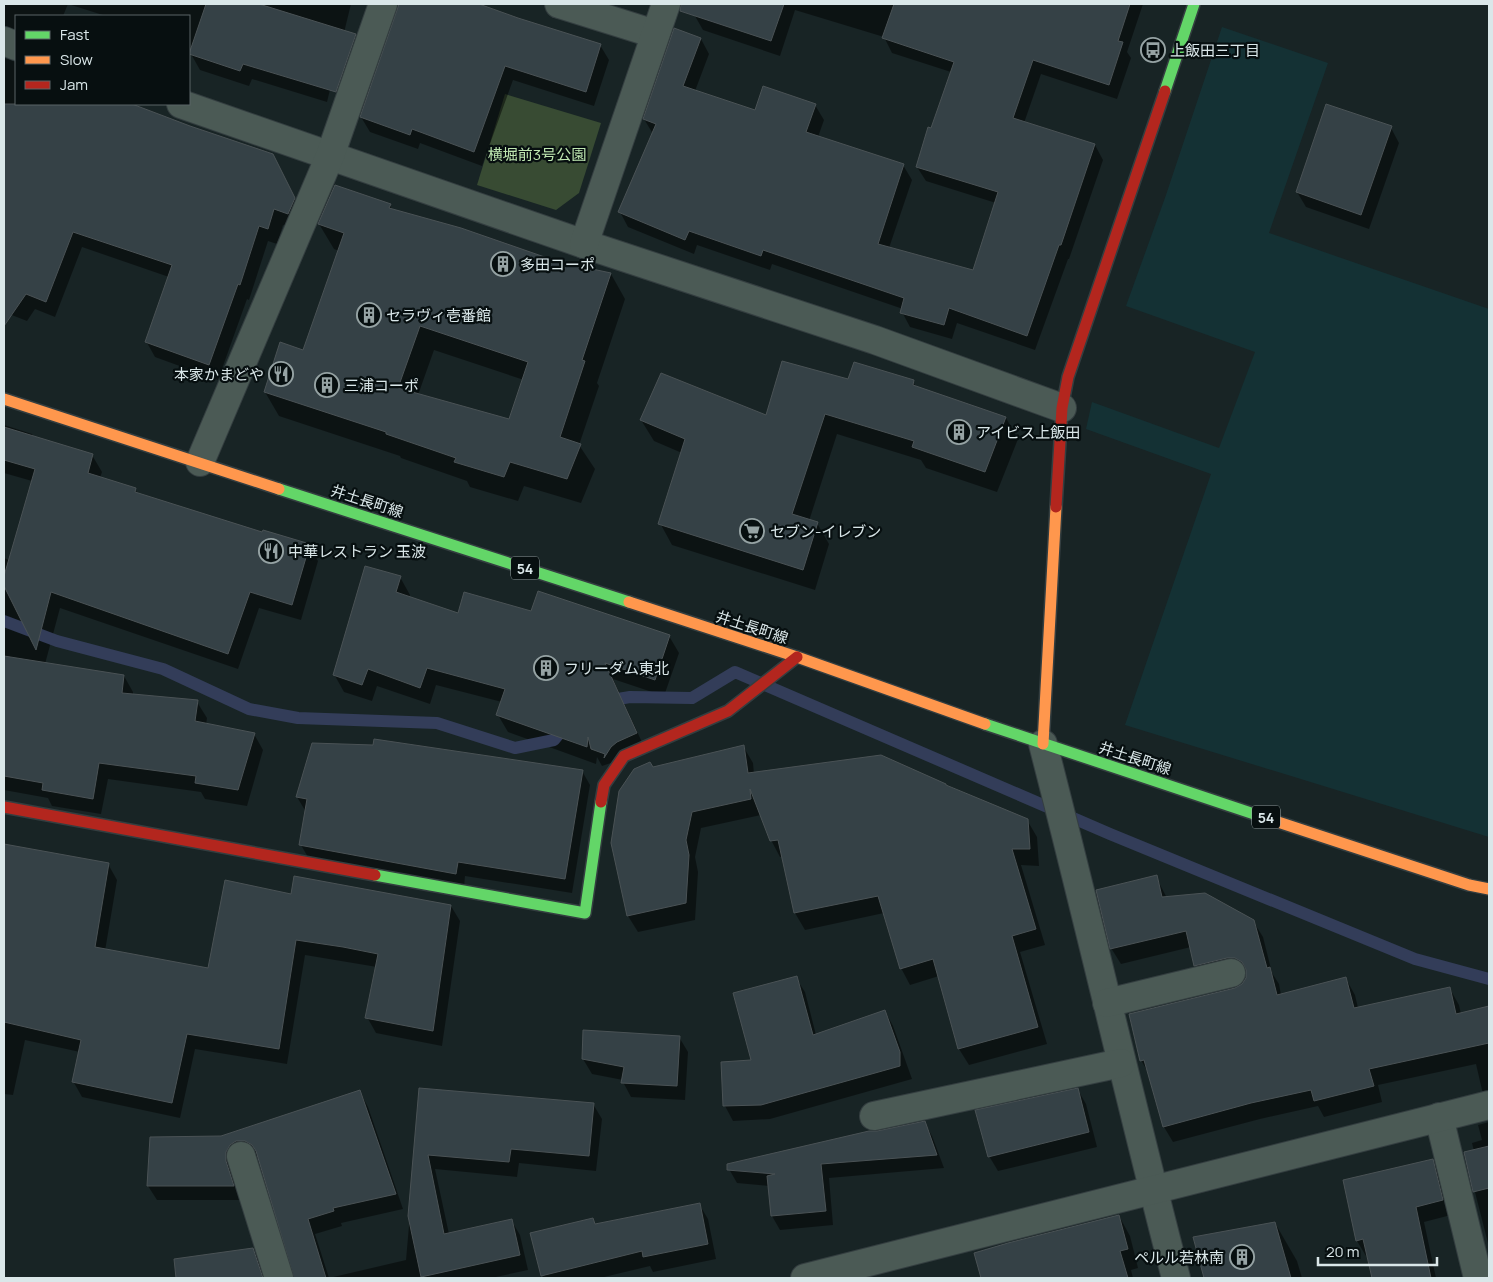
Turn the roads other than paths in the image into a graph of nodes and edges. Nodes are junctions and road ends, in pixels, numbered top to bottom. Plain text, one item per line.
1 (383, 4) edge
2 (560, 4) edge
3 (666, 4) edge
4 (1194, 4) edge
5 (655, 34) junction
6 (184, 105) edge
7 (330, 156) junction
8 (584, 244) junction
9 (4, 400) edge
10 (1062, 408) junction
11 (200, 462) junction
12 (797, 657) junction
13 (1043, 744) junction
14 (4, 807) edge
15 (1489, 890) edge
16 (1231, 974) dead end
17 (1107, 1002) junction
18 (1121, 1062) junction
19 (1489, 1105) edge
20 (874, 1116) dead end
21 (1439, 1117) junction
22 (241, 1156) dead end
23 (1153, 1190) junction
24 (279, 1278) edge
25 (804, 1278) edge
26 (1176, 1278) edge
27 (1478, 1278) edge

1 - 7 street
2 - 5 street
3 - 5 street
4 - 10 street
5 - 8 street
6 - 7 street
7 - 8 street
7 - 11 street
8 - 10 street
9 - 11 street, 井土長町線 / 54
10 - 13 street
11 - 12 street, 井土長町線 / 54
12 - 13 street, 井土長町線 / 54
12 - 14 street
13 - 15 street, 井土長町線 / 54
13 - 17 street
16 - 17 street
17 - 18 street
18 - 20 street
18 - 23 street
19 - 21 street
21 - 23 street
21 - 27 street
22 - 24 street
23 - 25 street
23 - 26 street

